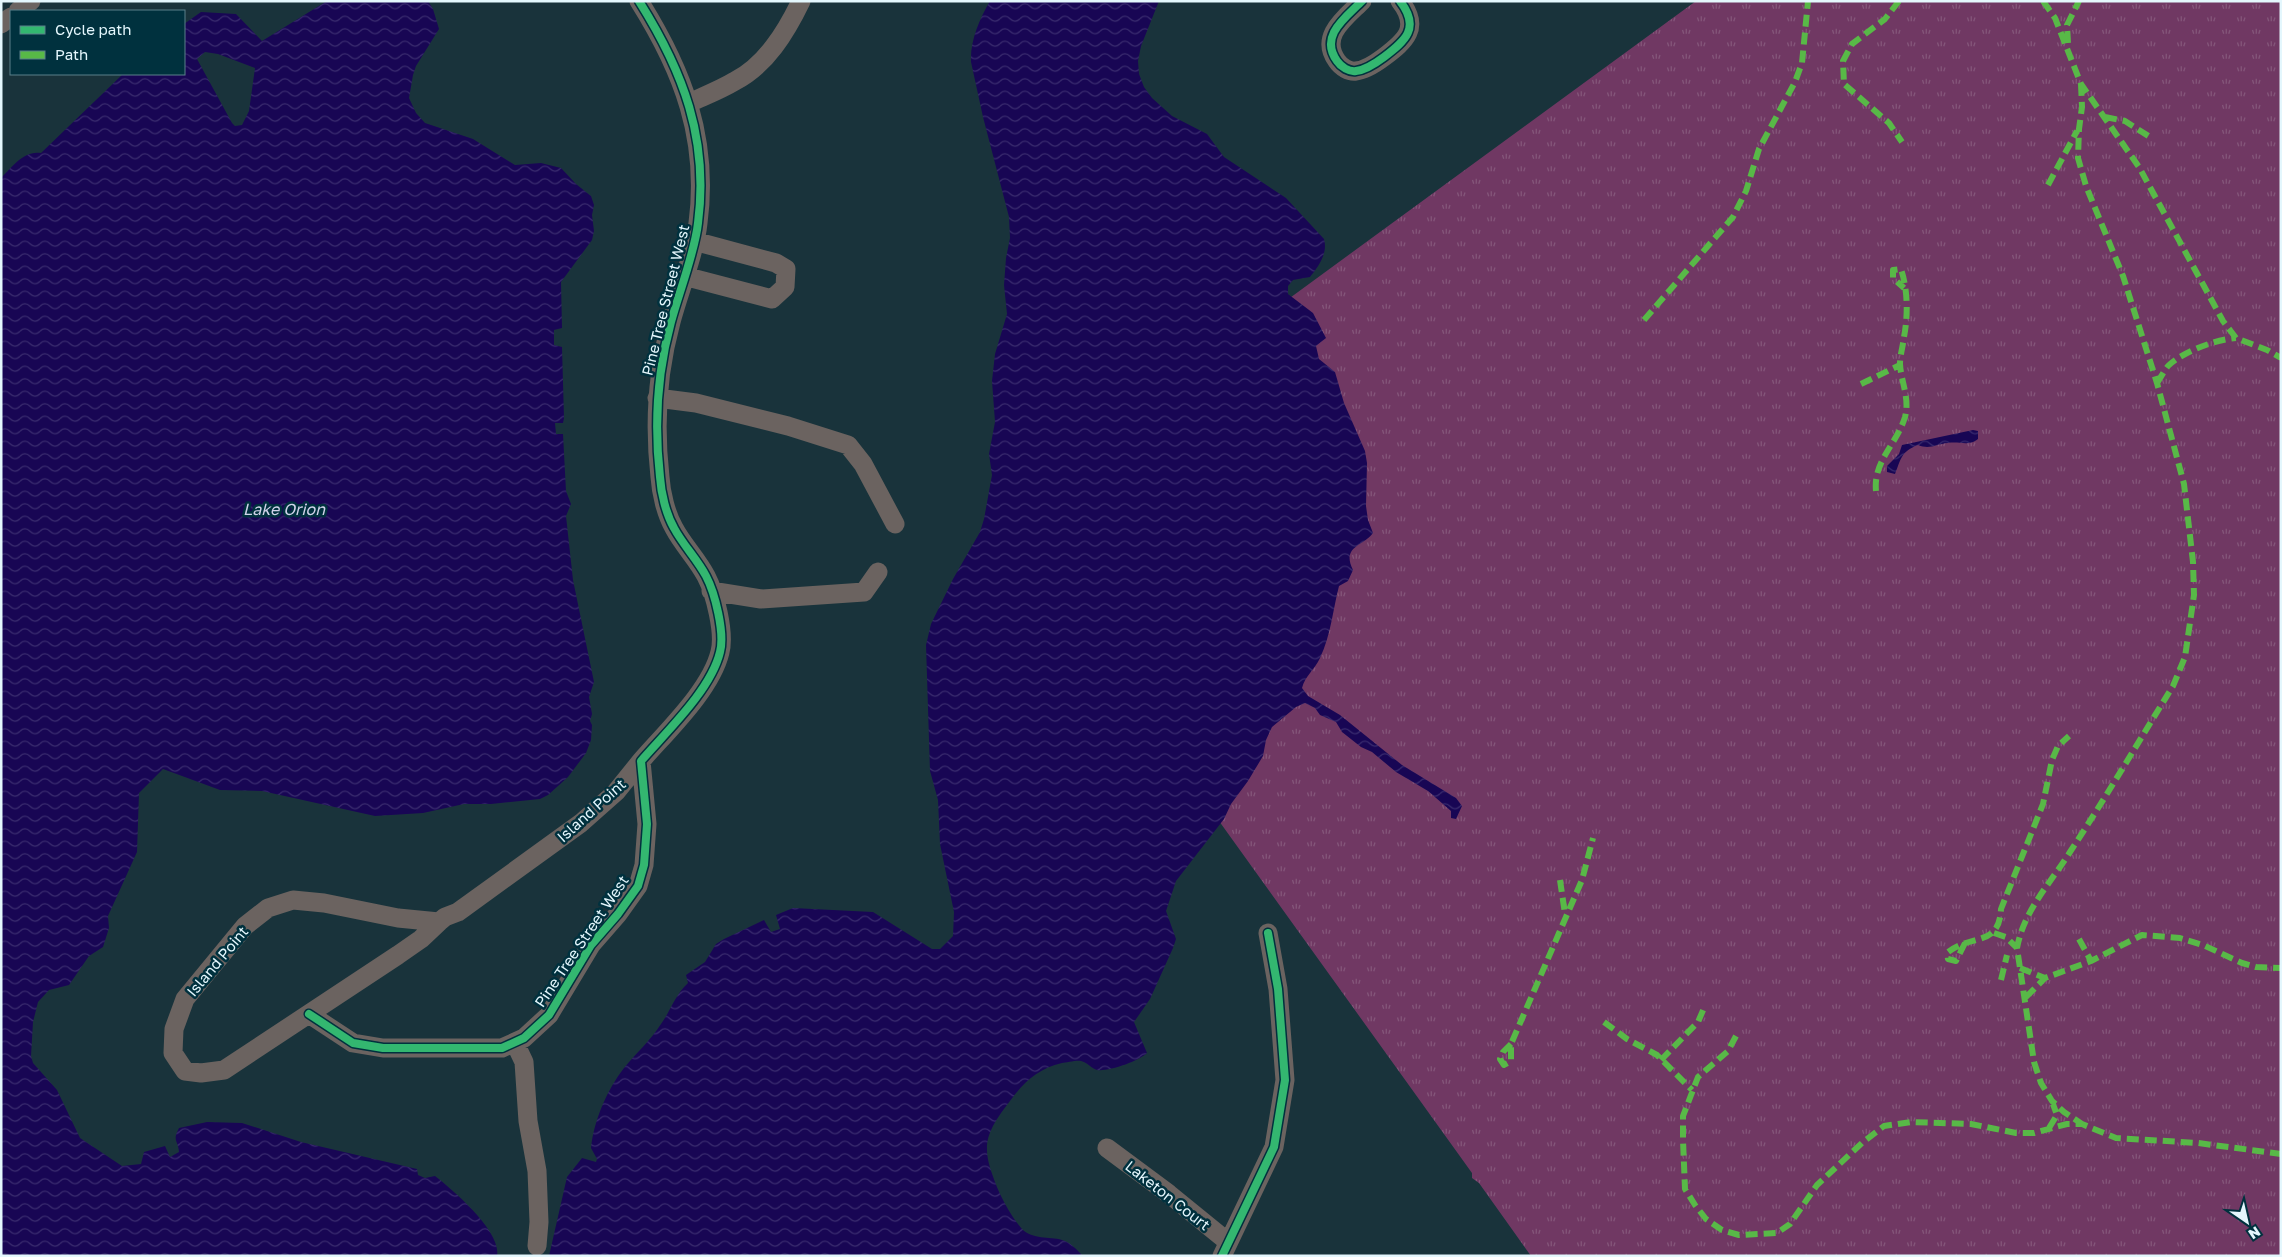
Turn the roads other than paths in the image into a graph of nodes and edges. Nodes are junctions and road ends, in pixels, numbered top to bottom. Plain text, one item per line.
1 (31, 1) edge
2 (639, 1) edge
3 (801, 1) edge
4 (1362, 1) edge
5 (1400, 1) edge
6 (19, 10) edge
7 (689, 103) junction
8 (694, 241) junction
9 (684, 276) junction
10 (658, 398) junction
11 (895, 524) dead end
12 (878, 572) dead end
13 (711, 591) junction
14 (641, 761) junction
15 (439, 922) junction
16 (1268, 933) dead end
17 (309, 1014) junction
18 (515, 1043) junction
19 (1107, 1148) dead end
20 (537, 1246) dead end
21 (1224, 1249) edge

1 - 6 street
2 - 7 street, Pine Tree Street West
3 - 7 street
4 - 5 street
7 - 8 street, Pine Tree Street West
8 - 9 street, Pine Tree Street West
8 - 9 street
9 - 10 street, Pine Tree Street West
10 - 11 street
10 - 13 street, Pine Tree Street West
12 - 13 street
13 - 14 street, Pine Tree Street West
14 - 15 street, Island Point
14 - 18 street, Pine Tree Street West
15 - 17 street, Island Point
15 - 17 street, Island Point
16 - 21 street
17 - 18 street, Pine Tree Street West
18 - 20 street
19 - 21 street, Laketon Court

